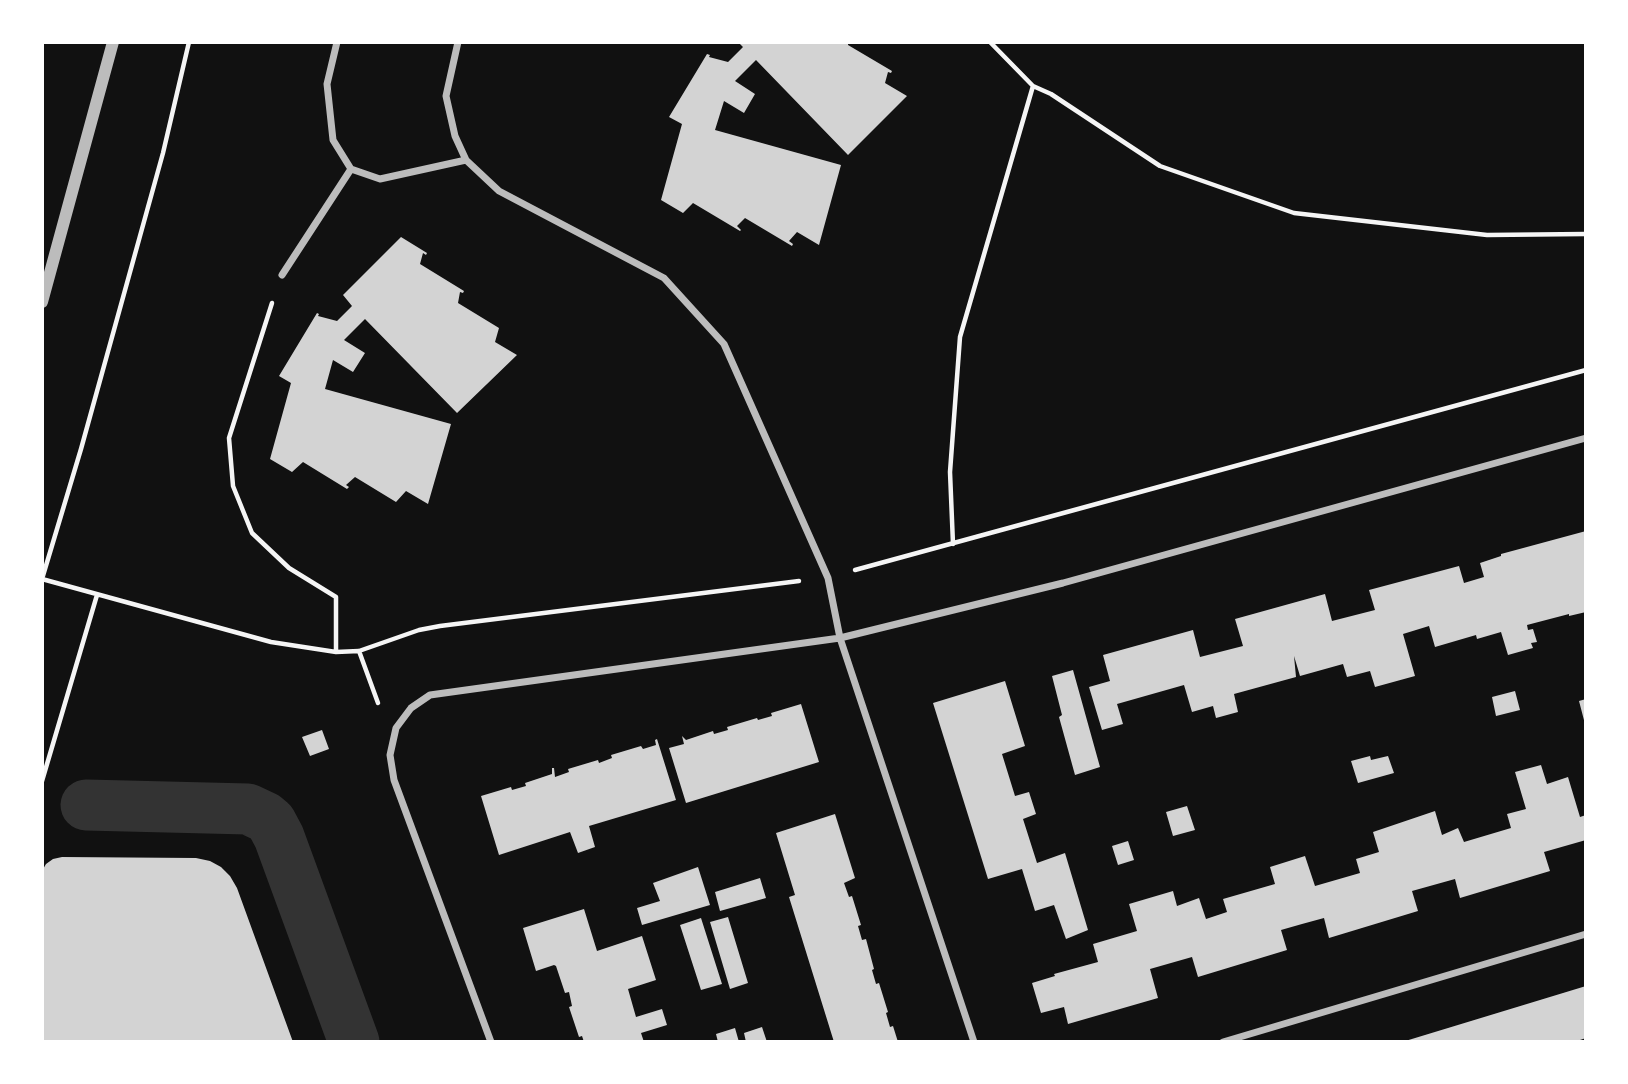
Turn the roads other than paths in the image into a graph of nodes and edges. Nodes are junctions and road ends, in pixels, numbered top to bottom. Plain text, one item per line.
1 (113, 42) edge
2 (337, 42) edge
3 (458, 42) edge
4 (466, 160) junction
5 (351, 169) junction
6 (282, 275) road end
7 (42, 302) edge
8 (1586, 438) edge
9 (840, 638) junction
10 (1586, 934) edge
11 (491, 1042) edge
12 (974, 1042) edge
13 (1223, 1042) edge

1 - 7 street
2 - 5 street
3 - 4 street
4 - 5 street
4 - 9 street
5 - 6 street
8 - 9 street
9 - 11 street
9 - 12 street
10 - 13 street

